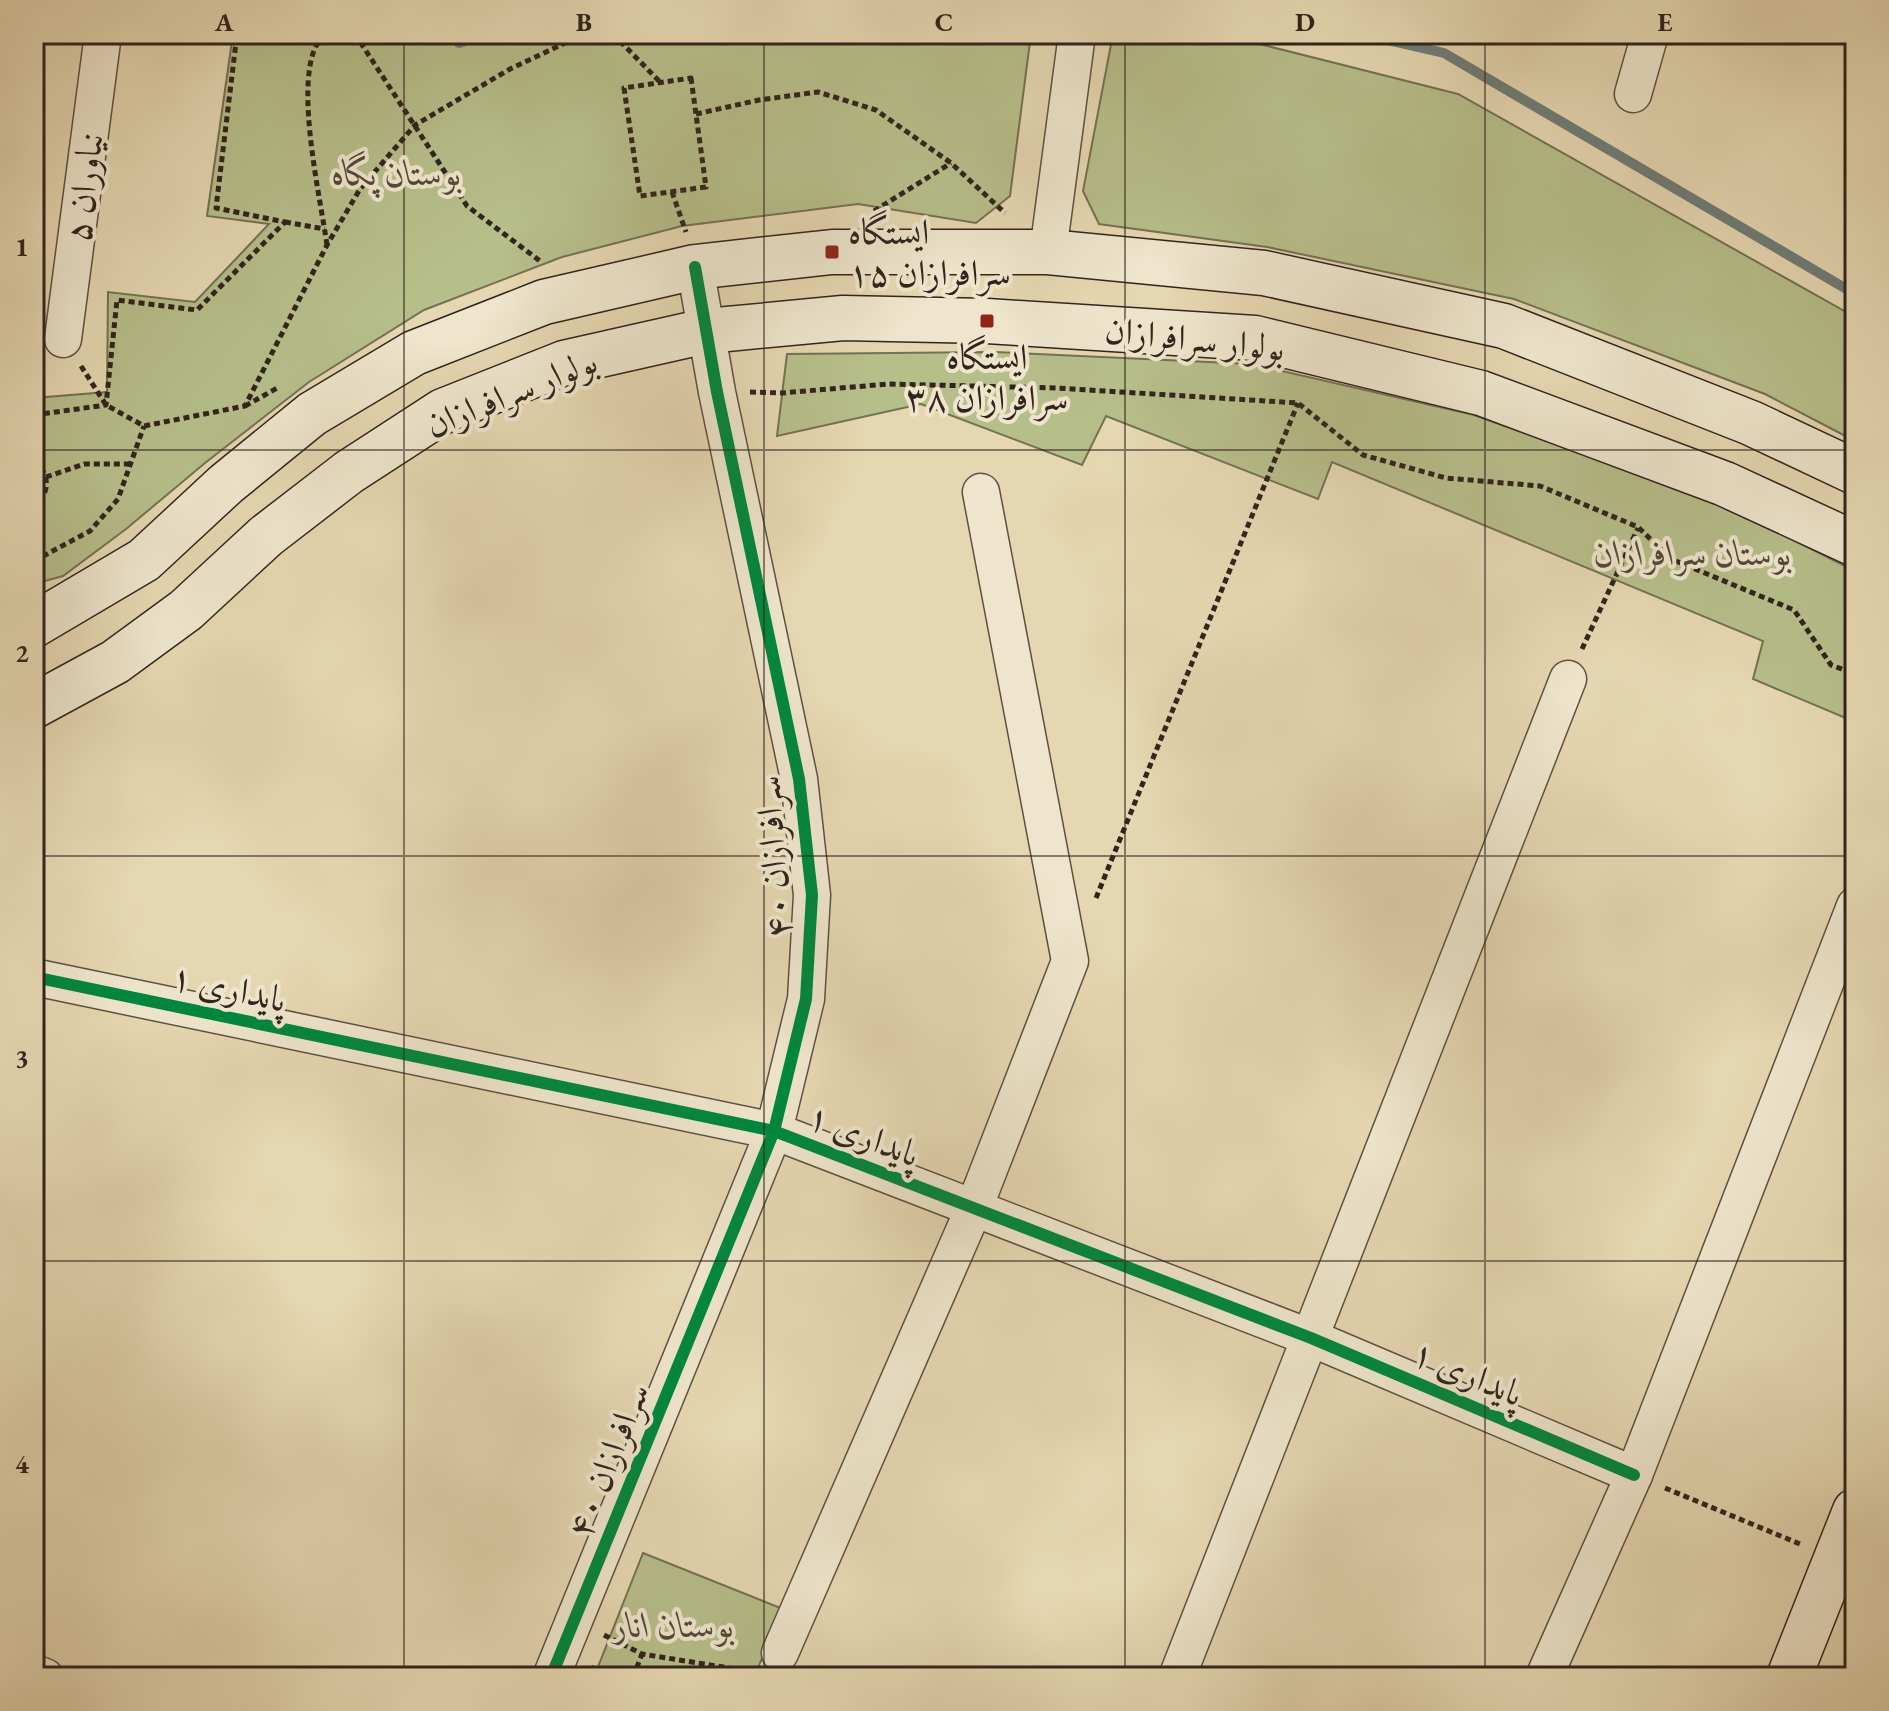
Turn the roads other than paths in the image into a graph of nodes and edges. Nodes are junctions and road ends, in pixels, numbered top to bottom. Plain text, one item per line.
1 (103, 34) edge
2 (1077, 34) edge
3 (1650, 34) edge
4 (1633, 94) dead end
5 (1048, 252) junction
6 (695, 267) junction
7 (706, 331) junction
8 (63, 339) road end
9 (1855, 472) edge
10 (981, 492) dead end
11 (1855, 544) edge
12 (79, 599) junction
13 (34, 612) edge
14 (34, 625) edge
15 (1568, 679) road end
16 (34, 706) edge
17 (1855, 906) edge
18 (34, 977) edge
19 (774, 1131) junction
20 (974, 1208) junction
21 (1311, 1338) junction
22 (1634, 1475) junction
23 (1855, 1511) edge
24 (780, 1653) dead end
25 (34, 1673) edge
26 (45, 1677) edge
27 (551, 1677) edge
28 (1177, 1677) edge
29 (1544, 1677) edge
30 (1789, 1677) edge

1 - 8 street, نیاوران ۵
2 - 5 street
3 - 4 street
5 - 6 main road, بولوار سرافرازان
5 - 9 main road, بولوار سرافرازان
6 - 7 street, سرافرازان ۴۰
6 - 12 main road, بولوار سرافرازان
7 - 11 main road, بولوار سرافرازان
7 - 16 main road, بولوار سرافرازان
7 - 19 street, سرافرازان ۴۰
10 - 20 street
12 - 13 main road
12 - 14 main road, بولوار سرافرازان
15 - 21 street
17 - 22 street
18 - 19 street, پایداری ۱
19 - 20 street, پایداری ۱
19 - 27 street, سرافرازان ۴۰
20 - 21 street, پایداری ۱
20 - 24 street
21 - 22 street, پایداری ۱
21 - 28 street
22 - 29 street
23 - 30 main road
25 - 26 street

